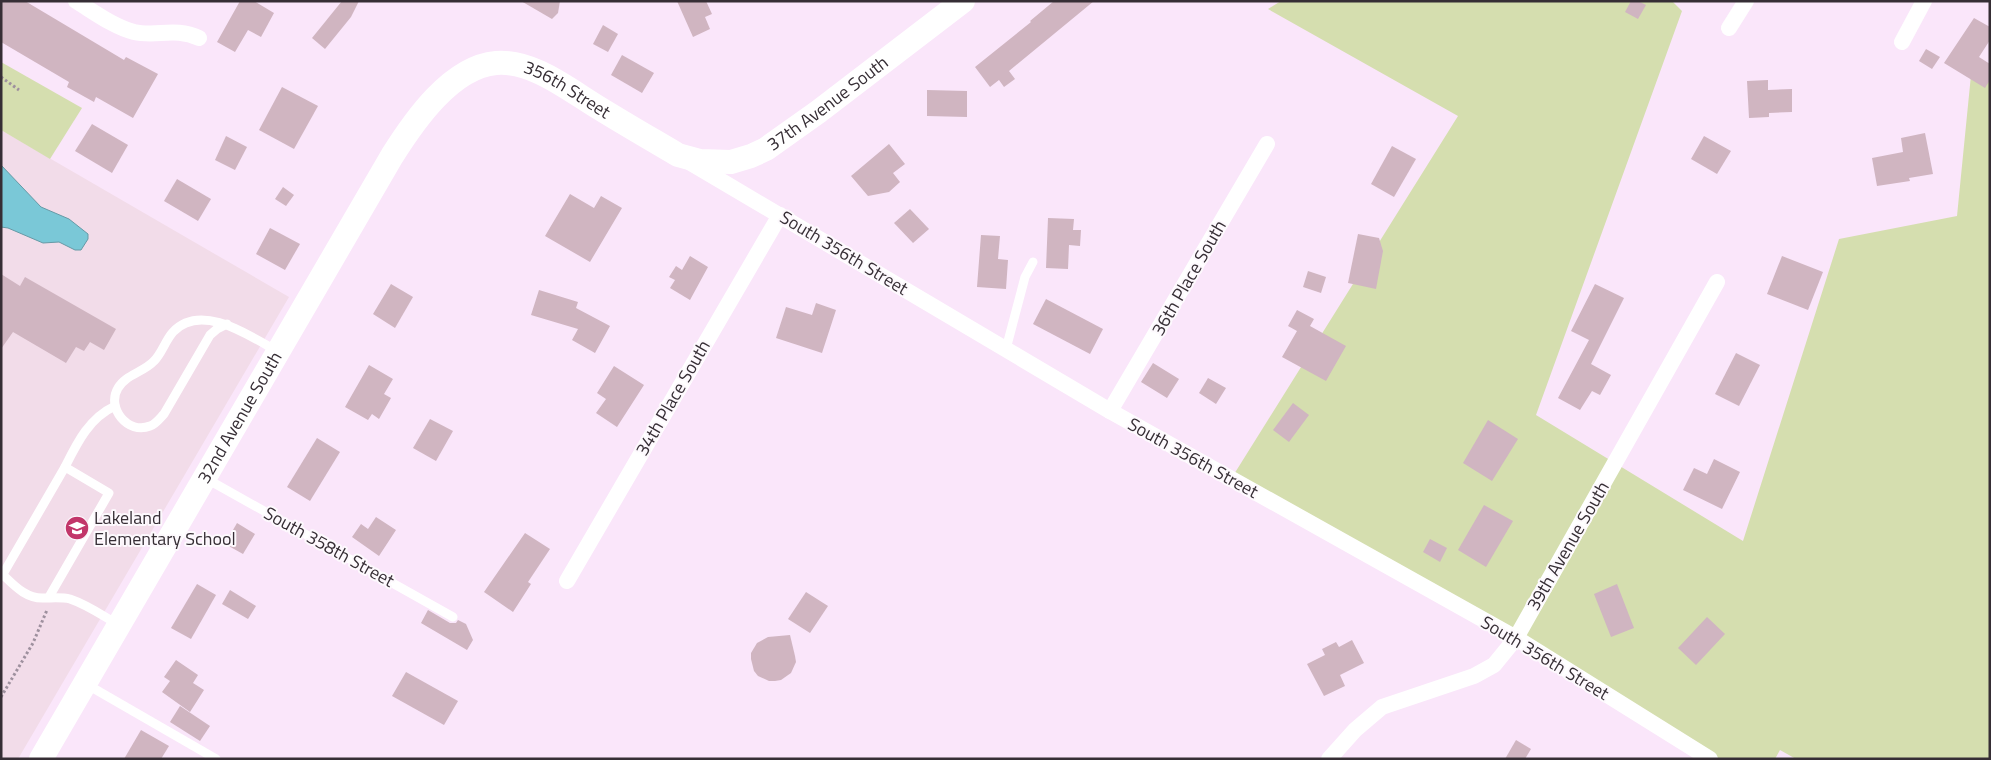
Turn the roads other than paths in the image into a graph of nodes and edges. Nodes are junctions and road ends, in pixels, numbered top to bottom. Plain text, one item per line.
1 (76, 1) edge
2 (963, 1) edge
3 (1746, 1) edge
4 (1924, 1) edge
5 (1729, 28) dead end
6 (199, 38) dead end
7 (1902, 42) dead end
8 (451, 85) joint
9 (1268, 144) dead end
10 (678, 154) junction
11 (780, 215) junction
12 (1033, 262) dead end
13 (1717, 282) dead end
14 (227, 324) junction
15 (1006, 350) junction
16 (278, 352) junction
17 (115, 406) junction
18 (1110, 411) junction
19 (65, 467) junction
20 (205, 478) junction
21 (2, 574) edge
22 (567, 581) dead end
23 (51, 597) junction
24 (453, 617) dead end
25 (119, 625) junction
26 (1516, 638) junction
27 (85, 683) junction
28 (41, 759) edge
29 (216, 759) edge
30 (1329, 759) edge
31 (1710, 759) edge

1 - 6 street
2 - 10 street, 37th Avenue South
3 - 5 street
4 - 7 street
8 - 10 street, 356th Street
8 - 16 street, 32nd Avenue South
9 - 18 street, 36th Place South
10 - 11 street, South 356th Street
11 - 15 street, South 356th Street
11 - 22 street, 34th Place South
12 - 15 lane
13 - 26 street, 39th Avenue South
14 - 16 lane
14 - 17 lane
14 - 17 lane
15 - 18 street, South 356th Street
16 - 20 street, 32nd Avenue South
17 - 19 lane
18 - 26 street, South 356th Street
19 - 21 lane
19 - 23 lane
20 - 24 lane, South 358th Street
20 - 25 street, 32nd Avenue South
21 - 23 lane
23 - 25 lane
25 - 27 street, 32nd Avenue South
26 - 30 street, 39th Avenue South
26 - 31 street, South 356th Street
27 - 28 street, 32nd Avenue South
27 - 29 lane

